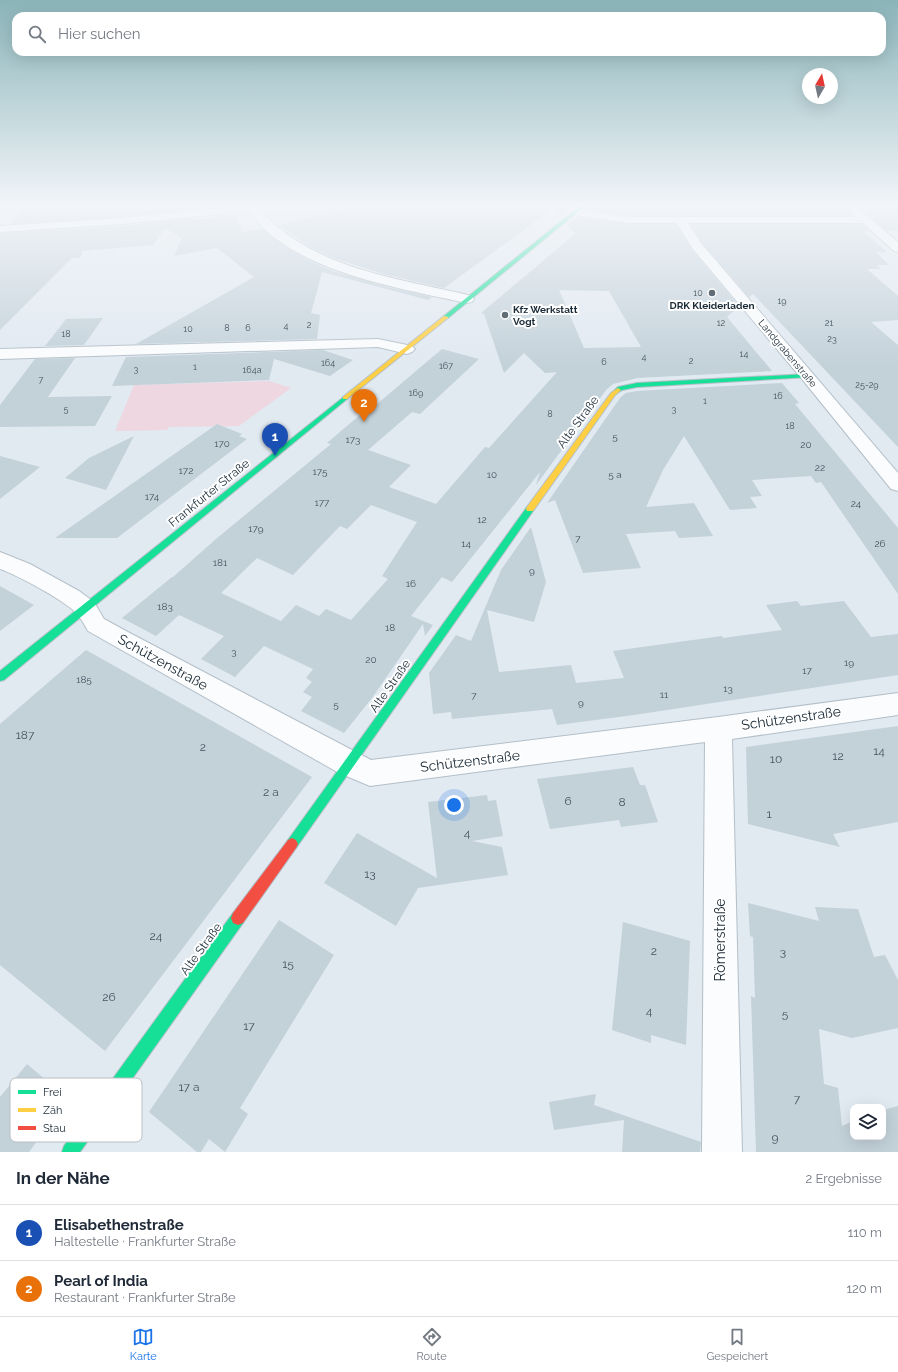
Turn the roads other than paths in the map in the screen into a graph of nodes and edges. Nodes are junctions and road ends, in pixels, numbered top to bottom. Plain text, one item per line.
1 (326, 260) edge
2 (516, 260) edge
3 (709, 260) edge
4 (467, 299) junction
5 (407, 349) junction
6 (0, 354) edge
7 (808, 376) junction
8 (898, 486) edge
9 (0, 560) edge
10 (86, 608) junction
11 (0, 677) edge
12 (898, 704) edge
13 (718, 729) junction
14 (350, 764) junction
15 (123, 1078) edge
16 (77, 1142) edge
17 (70, 1152) edge
18 (722, 1152) edge

1 - 4 street
2 - 4 main road, Frankfurter Straße
3 - 7 street, Landgrabenstraße
4 - 5 main road, Frankfurter Straße
5 - 6 street
5 - 10 main road, Frankfurter Straße
7 - 8 street, Landgrabenstraße
7 - 14 main road, Alte Straße
9 - 10 street
10 - 11 main road, Frankfurter Straße
10 - 14 street, Schützenstraße
12 - 13 street, Schützenstraße
13 - 14 street, Schützenstraße
13 - 18 street, Römerstraße
14 - 15 main road, Alte Straße
16 - 17 main road, Alte Straße

